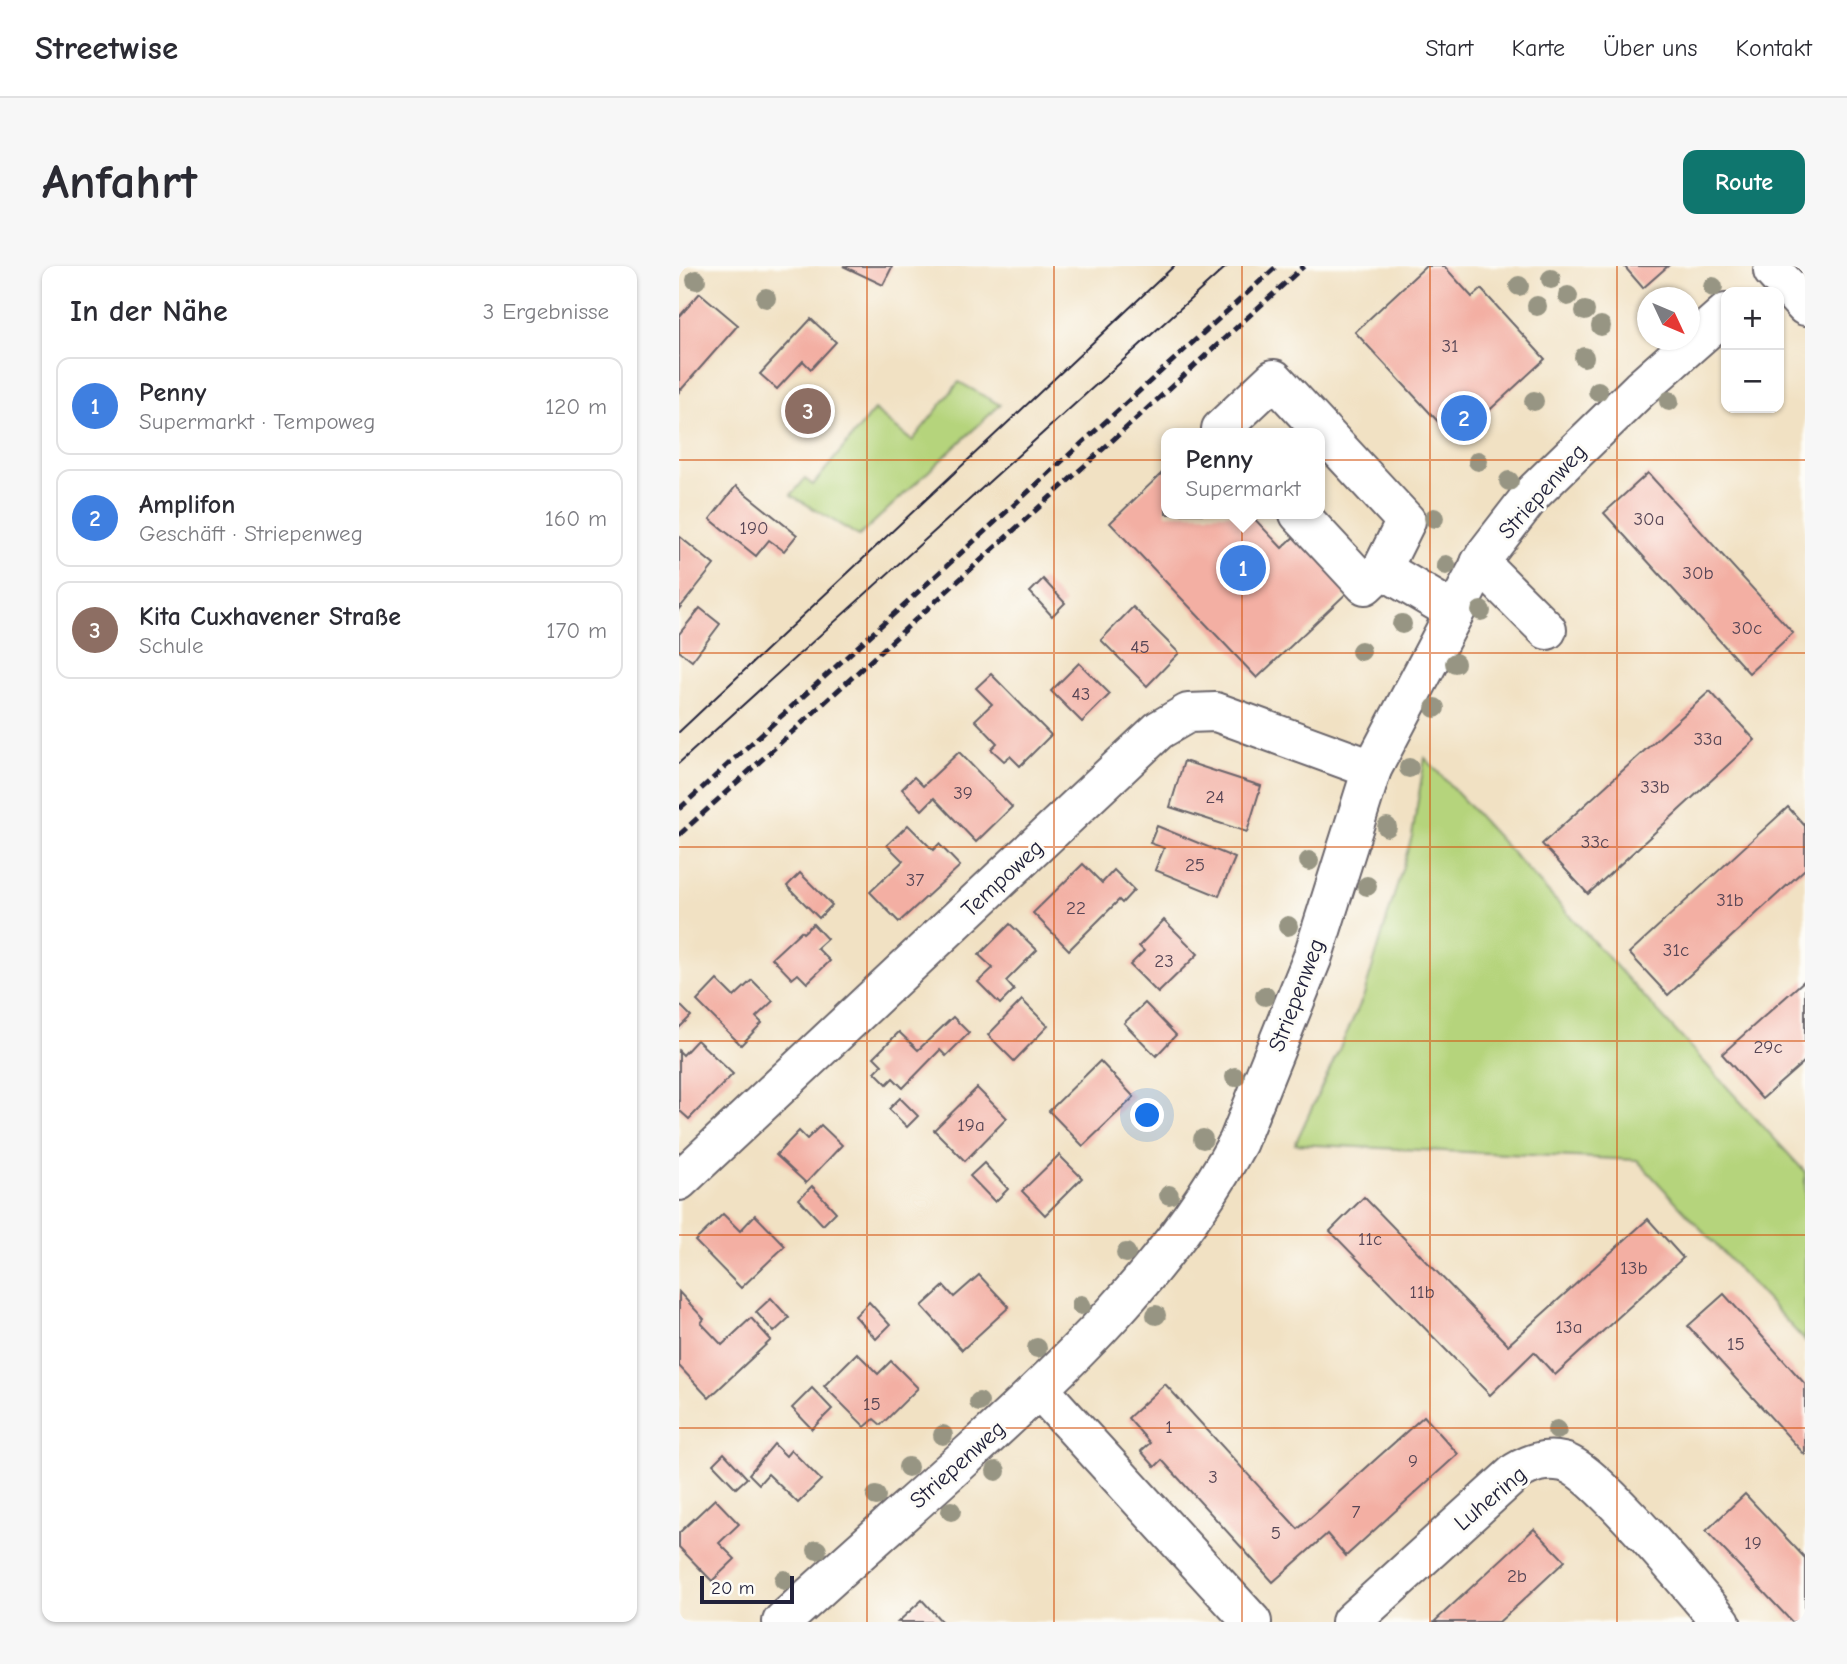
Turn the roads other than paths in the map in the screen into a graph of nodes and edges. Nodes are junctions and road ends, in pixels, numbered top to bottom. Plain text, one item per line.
1 (1767, 277) edge
2 (1805, 306) edge
3 (1721, 317) edge
4 (1222, 428) edge
5 (1320, 428) edge
6 (1325, 434) edge
7 (1304, 519) edge
8 (1480, 564) junction
9 (1382, 569) junction
10 (1453, 611) junction
11 (1547, 630) dead end
12 (1372, 769) junction
13 (679, 1181) edge
14 (1040, 1390) junction
15 (782, 1622) edge
16 (1252, 1622) edge
17 (1350, 1622) edge
18 (1721, 1622) edge

1 - 2 street
3 - 8 street, Striepenweg
4 - 5 street
6 - 9 street
7 - 9 street
8 - 10 street, Striepenweg
8 - 11 street
9 - 10 street
10 - 12 street, Striepenweg
12 - 13 street, Tempoweg
12 - 14 street, Striepenweg
14 - 15 street, Striepenweg
14 - 16 street
17 - 18 street, Luhering

